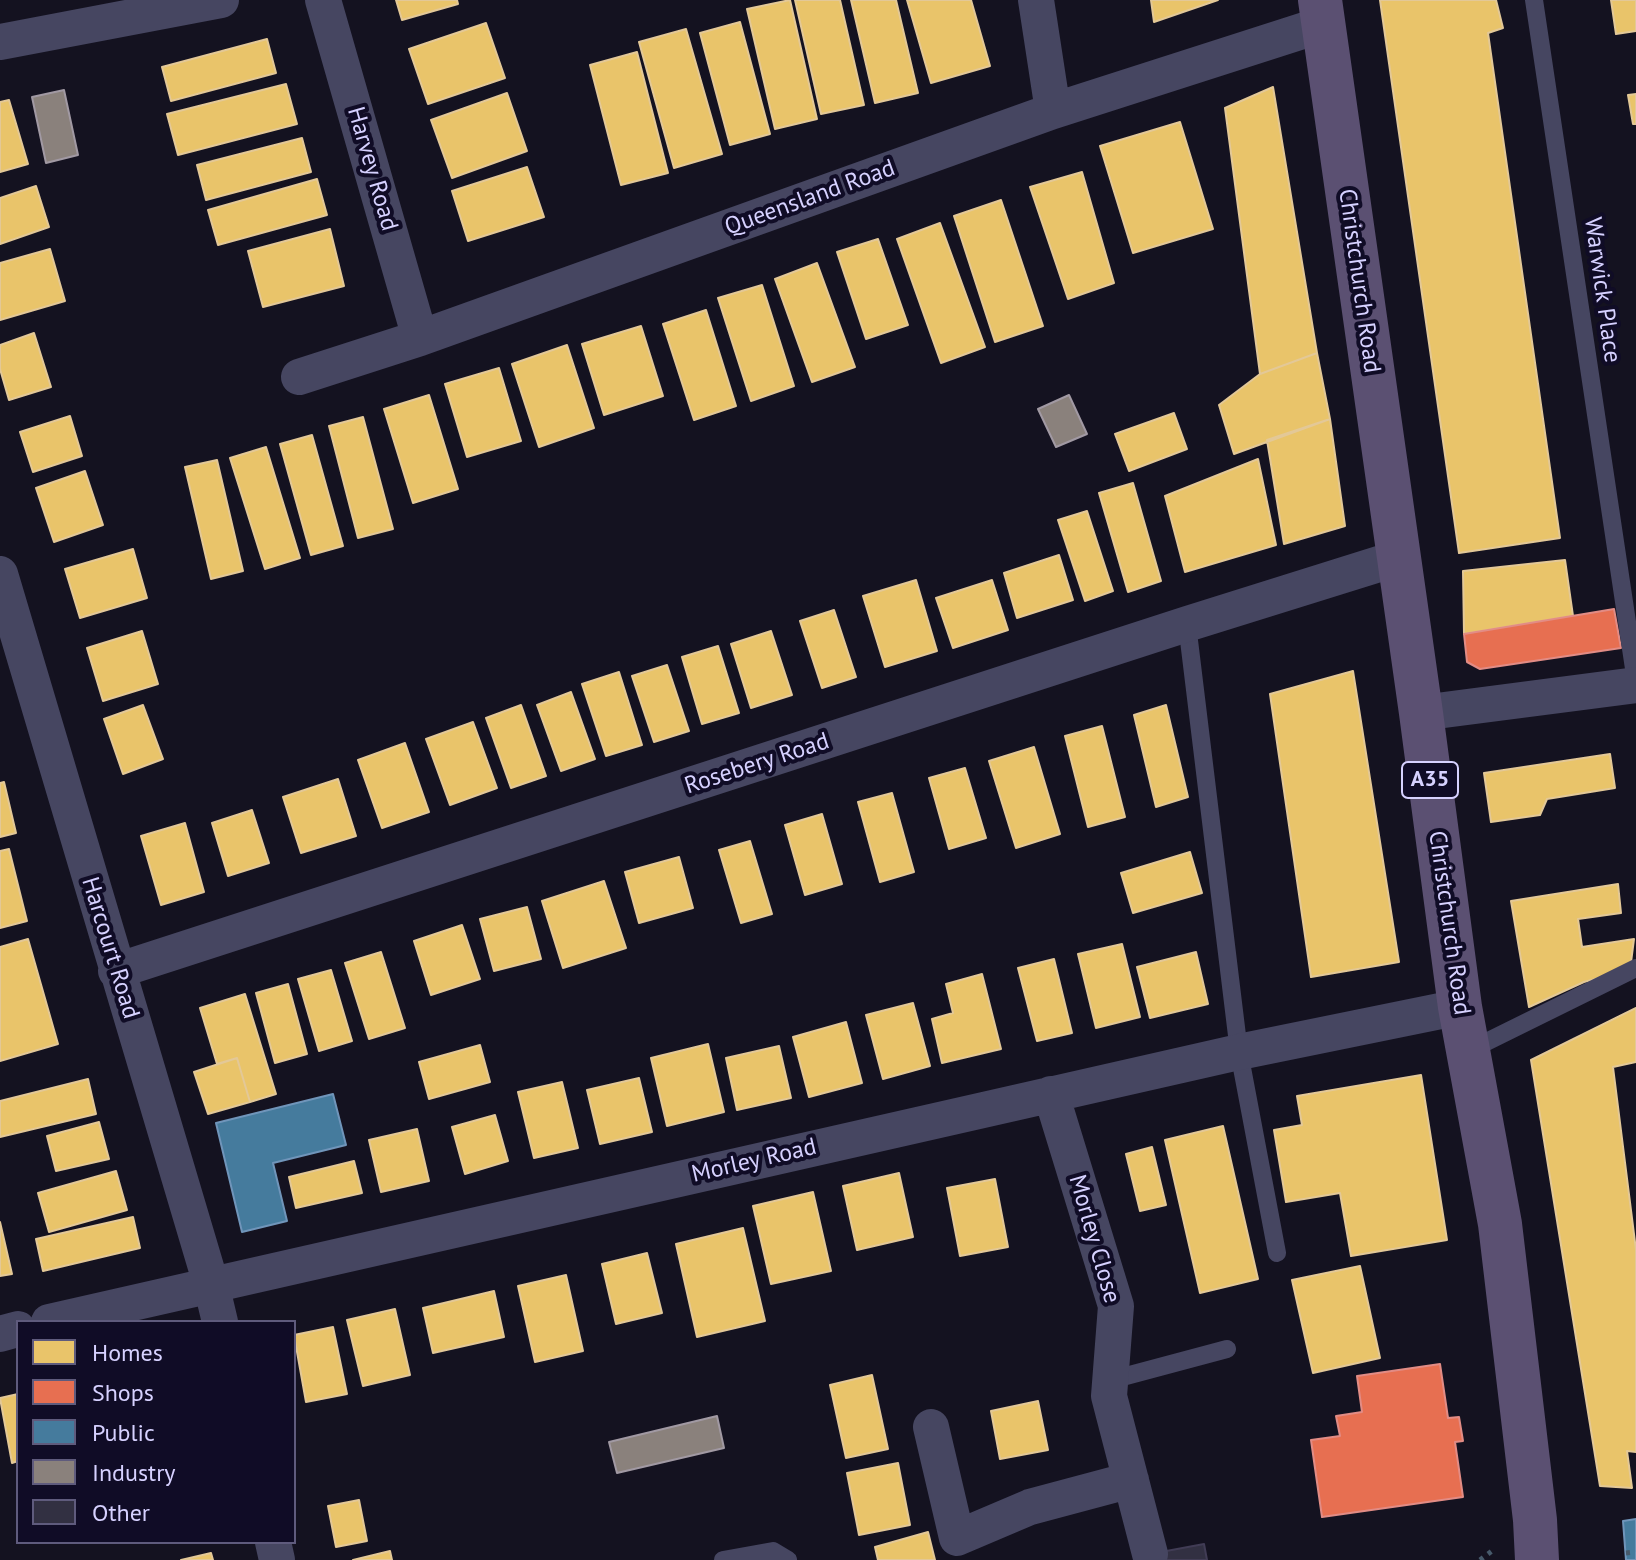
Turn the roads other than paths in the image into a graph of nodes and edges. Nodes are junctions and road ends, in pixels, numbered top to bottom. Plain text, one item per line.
1 (221, 0) edge
2 (323, 0) edge
3 (1036, 0) edge
4 (1534, 0) edge
5 (1322, 12) edge
6 (0, 42) edge
7 (1053, 111) junction
8 (420, 338) junction
9 (299, 377) dead end
10 (1398, 558) junction
11 (0, 574) edge
12 (1187, 624) junction
13 (1636, 684) edge
14 (1421, 713) junction
15 (1636, 968) edge
16 (116, 971) junction
17 (1460, 1007) junction
18 (1468, 1051) junction
19 (1239, 1052) junction
20 (1051, 1094) junction
21 (1277, 1253) dead end
22 (211, 1284) junction
23 (58, 1320) edge
24 (220, 1320) edge
25 (1227, 1349) dead end
26 (1111, 1380) junction
27 (931, 1427) dead end
28 (1131, 1480) junction
29 (1150, 1557) edge
30 (723, 1560) edge
31 (788, 1560) edge
32 (1537, 1560) edge

1 - 6 street
2 - 8 street, Harvey Road
3 - 7 street
4 - 13 lane, Warwick Place
5 - 7 street, Queensland Road
5 - 10 main road, Christchurch Road / A35
7 - 8 street, Queensland Road
8 - 9 street, Queensland Road
10 - 12 street, Rosebery Road
10 - 14 main road, Christchurch Road / A35
11 - 16 street, Harcourt Road
12 - 16 street, Rosebery Road
12 - 19 lane
13 - 14 street
14 - 17 main road, Christchurch Road / A35
15 - 18 lane
16 - 22 street, Harcourt Road
17 - 18 main road, Christchurch Road / A35
17 - 19 street, Morley Road
18 - 32 main road, Christchurch Road / A35
19 - 20 street, Morley Road
19 - 21 lane
20 - 22 street, Morley Road
20 - 26 street, Morley Close
22 - 23 street, Morley Road
22 - 24 street, Harcourt Road
25 - 26 lane
26 - 28 street, Morley Close
27 - 28 street
28 - 29 street, Morley Close
30 - 31 lane

